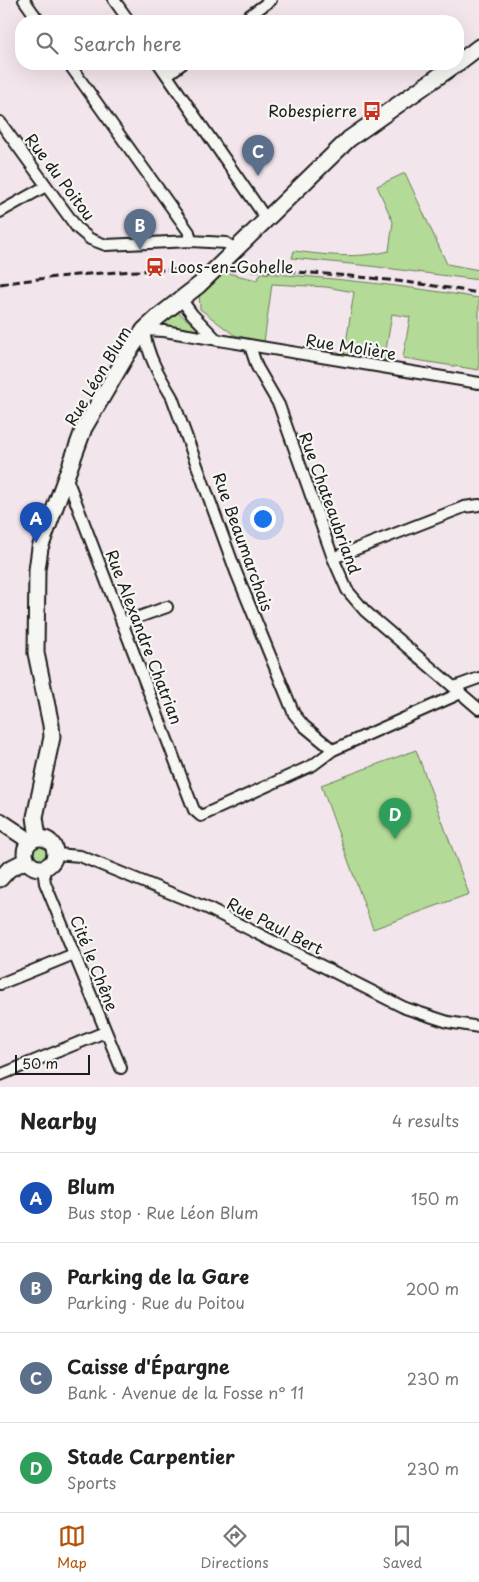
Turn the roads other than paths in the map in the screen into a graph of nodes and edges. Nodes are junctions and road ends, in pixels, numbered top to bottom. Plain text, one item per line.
1 (24, 0) edge
2 (271, 0) edge
3 (118, 2) edge
4 (35, 15) edge
5 (126, 15) edge
6 (250, 15) edge
7 (479, 47) edge
8 (464, 58) edge
9 (73, 70) edge
10 (164, 70) edge
11 (173, 70) edge
12 (447, 70) edge
13 (167, 74) junction
14 (0, 122) edge
15 (46, 186) junction
16 (0, 212) edge
17 (268, 220) junction
18 (191, 241) junction
19 (235, 249) junction
20 (181, 299) junction
21 (144, 330) junction
22 (217, 340) junction
23 (250, 346) junction
24 (479, 383) edge
25 (65, 476) junction
26 (479, 505) edge
27 (333, 558) junction
28 (168, 607) dead end
29 (122, 623) junction
30 (479, 678) edge
31 (458, 690) junction
32 (479, 709) edge
33 (333, 750) junction
34 (35, 817) junction
35 (6, 825) edge
36 (34, 840) junction
37 (56, 854) junction
38 (27, 860) junction
39 (43, 868) junction
40 (0, 879) edge
41 (74, 954) junction
42 (0, 984) edge
43 (479, 1027) edge
44 (105, 1032) junction
45 (121, 1068) dead end
46 (0, 1075) edge

1 - 4 street
2 - 6 street
3 - 5 street
7 - 8 street, Rue Léon Blum
9 - 18 street
10 - 13 street
11 - 13 street
12 - 17 street, Rue Léon Blum
13 - 17 street
14 - 15 street, Rue du Poitou
15 - 16 street
15 - 18 street, Rue du Poitou
17 - 19 street, Rue Léon Blum
18 - 19 street, Rue du Poitou
19 - 20 street, Rue Léon Blum
20 - 21 street, Rue Léon Blum
20 - 22 street
21 - 22 street, Rue Molière
21 - 25 street, Rue Léon Blum
21 - 33 street, Rue Beaumarchais
22 - 23 street, Rue Molière
23 - 24 street, Rue Molière
23 - 27 street, Rue Chateaubriand
25 - 29 street, Rue Alexandre Chatrian
25 - 34 street, Rue Léon Blum
26 - 27 street
27 - 31 street, Rue Chateaubriand
28 - 29 street
29 - 33 street, Rue Alexandre Chatrian
30 - 31 street
31 - 32 street, Rue Chateaubriand
31 - 33 street
34 - 35 street
34 - 36 street
35 - 36 street
36 - 37 street
36 - 38 street
37 - 39 street
37 - 43 street, Rue Paul Bert
38 - 39 street
38 - 40 street
39 - 41 street, Cité le Chêne
41 - 42 street
41 - 44 street, Cité le Chêne
44 - 45 street, Cité le Chêne
44 - 46 street

